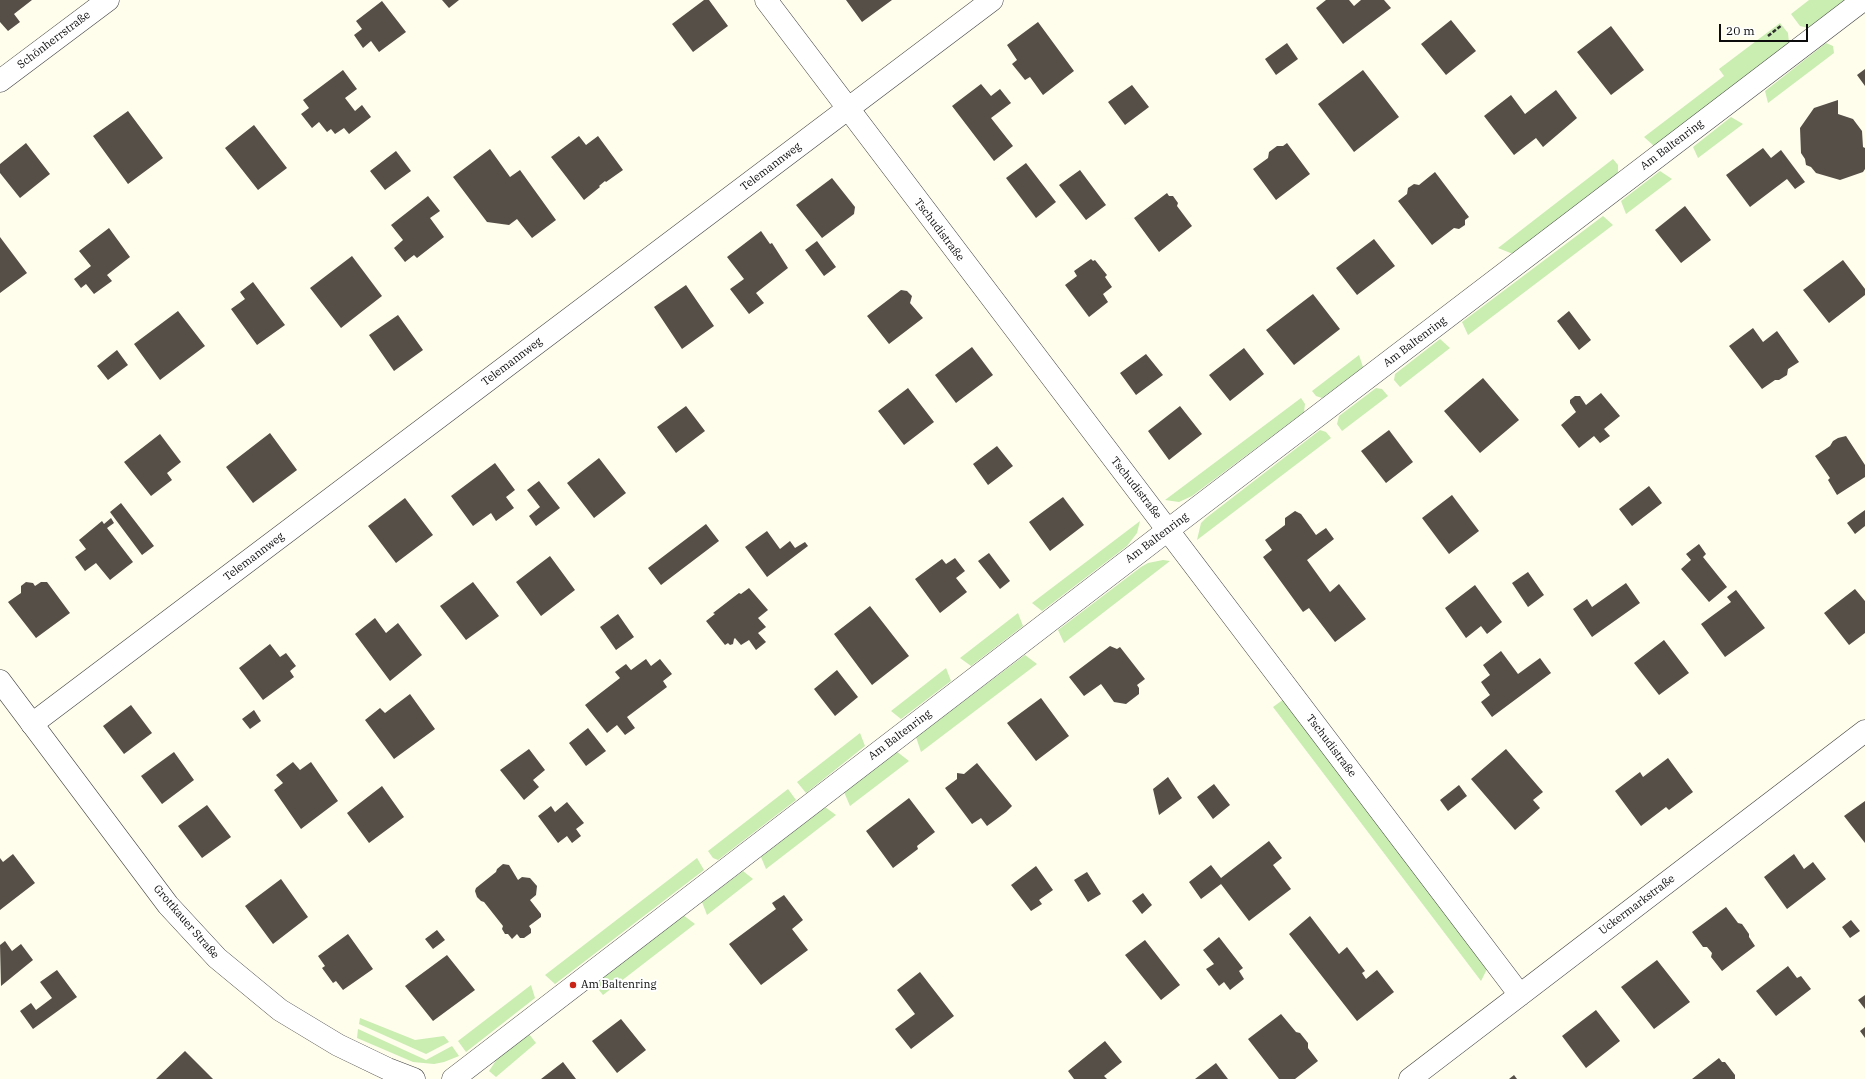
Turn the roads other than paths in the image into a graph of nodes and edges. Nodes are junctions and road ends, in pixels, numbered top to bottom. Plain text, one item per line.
1 (108, 0) edge
2 (766, 0) edge
3 (992, 0) edge
4 (1863, 0) edge
5 (0, 81) edge
6 (848, 109) junction
7 (1168, 530) junction
8 (0, 681) edge
9 (32, 724) junction
10 (1865, 731) edge
11 (1520, 995) junction
12 (414, 1079) edge
13 (452, 1079) edge
14 (1410, 1079) edge

1 - 5 street, Schönherrstraße
2 - 6 street, Tschudistraße
3 - 6 street, Telemannweg
4 - 7 street, Am Baltenring
6 - 7 street, Tschudistraße
6 - 9 street, Telemannweg
7 - 11 street, Tschudistraße
7 - 13 street, Am Baltenring
8 - 9 street, Grottkauer Straße
9 - 12 street, Grottkauer Straße
10 - 11 street, Uckermarkstraße
11 - 14 street, Uckermarkstraße

